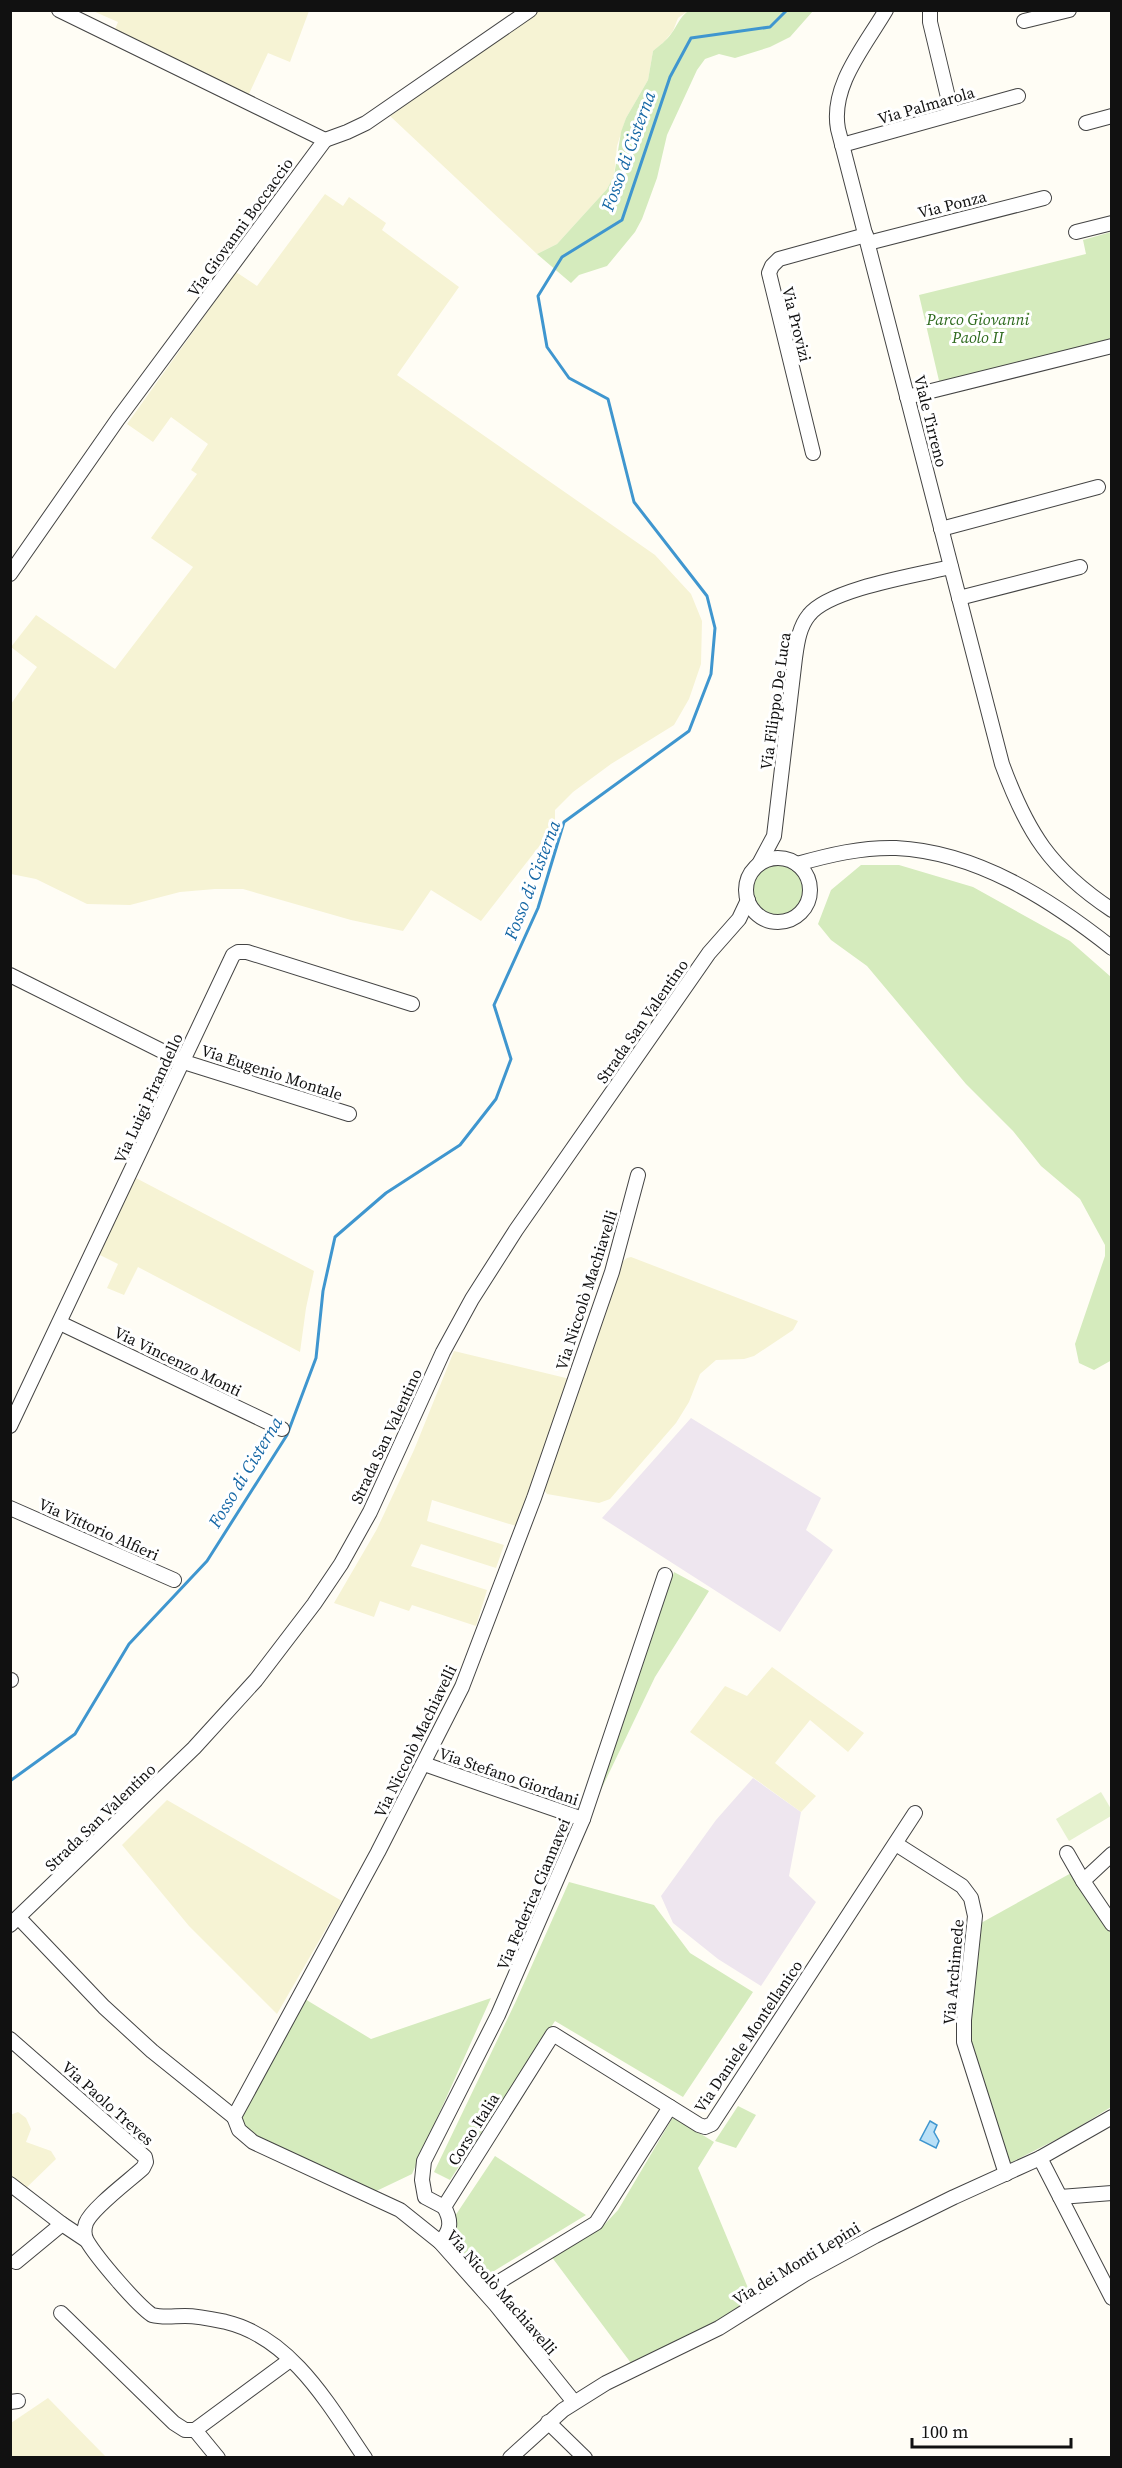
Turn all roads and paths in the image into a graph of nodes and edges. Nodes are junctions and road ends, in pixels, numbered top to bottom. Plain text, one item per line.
1 (59, 10) edge
2 (531, 10) edge
3 (886, 10) edge
4 (930, 10) edge
5 (1069, 10) edge
6 (1024, 21) dead end
7 (1018, 96) dead end
8 (952, 114) junction
9 (1112, 116) edge
10 (1086, 123) dead end
11 (325, 140) junction
12 (842, 145) junction
13 (1044, 198) dead end
14 (1112, 223) edge
15 (1076, 232) dead end
16 (866, 239) junction
17 (1112, 346) edge
18 (907, 397) junction
19 (813, 453) dead end
20 (1098, 487) dead end
21 (941, 530) junction
22 (951, 567) junction
23 (1080, 567) dead end
24 (10, 574) edge
25 (959, 598) junction
26 (774, 836) junction
27 (825, 856) junction
28 (783, 859) junction
29 (759, 864) junction
30 (797, 864) junction
31 (808, 880) junction
32 (748, 900) junction
33 (1112, 910) edge
34 (759, 915) junction
35 (739, 918) junction
36 (1112, 948) edge
37 (10, 975) edge
38 (412, 1005) dead end
39 (184, 1062) junction
40 (349, 1114) dead end
41 (638, 1175) dead end
42 (60, 1323) junction
43 (10, 1426) edge
44 (282, 1429) dead end
45 (10, 1508) edge
46 (665, 1575) dead end
47 (174, 1581) dead end
48 (424, 1764) junction
49 (915, 1813) dead end
50 (583, 1819) junction
51 (896, 1844) junction
52 (1067, 1853) dead end
53 (1112, 1854) edge
54 (1083, 1881) junction
55 (15, 1921) edge
56 (1112, 1924) edge
57 (553, 2034) joint
58 (10, 2039) edge
59 (669, 2107) junction
60 (234, 2117) junction
61 (1112, 2117) edge
62 (1040, 2158) junction
63 (1006, 2174) junction
64 (10, 2184) edge
65 (1112, 2193) edge
66 (1059, 2197) junction
67 (444, 2207) junction
68 (62, 2224) junction
69 (86, 2240) junction
70 (440, 2242) junction
71 (16, 2262) dead end
72 (484, 2291) junction
73 (1112, 2298) edge
74 (61, 2313) dead end
75 (290, 2360) junction
76 (574, 2402) junction
77 (548, 2422) junction
78 (195, 2430) junction
79 (218, 2457) edge
80 (365, 2457) edge
81 (510, 2457) edge
82 (585, 2457) edge

1 - 11 street
2 - 11 street
3 - 12 street, Viale Tirreno
4 - 8 street
5 - 6 street
7 - 8 street, Via Palmarola
8 - 12 street, Via Palmarola
9 - 10 street
11 - 24 street, Via Giovanni Boccaccio
12 - 16 street, Viale Tirreno
13 - 16 street, Via Ponza
14 - 15 street
16 - 18 street, Viale Tirreno
16 - 19 street, Via Provizi
17 - 18 street
18 - 21 street, Viale Tirreno
20 - 21 street
21 - 22 street, Viale Tirreno
22 - 25 street, Viale Tirreno
22 - 26 street, Via Filippo De Luca
23 - 25 street
25 - 33 street, Viale Tirreno
26 - 28 street
26 - 29 street
27 - 30 street
27 - 31 street
27 - 36 street
28 - 29 street
28 - 30 street
29 - 32 street
30 - 31 street
31 - 34 street
32 - 34 street
32 - 35 street, Strada San Valentino
34 - 35 street
35 - 55 street, Strada San Valentino
37 - 39 street, Via Eugenio Montale
38 - 39 street, Via Luigi Pirandello
39 - 40 street, Via Eugenio Montale
39 - 42 street, Via Luigi Pirandello
41 - 48 street, Via Niccolò Machiavelli
42 - 43 street, Via Luigi Pirandello
42 - 44 street, Via Vincenzo Monti
45 - 47 street, Via Vittorio Alfieri
46 - 50 street, Via Federica Ciannavei
48 - 50 street, Via Stefano Giordani
48 - 60 street, Via Niccolò Machiavelli
49 - 51 street, Via Daniele Montellanico
50 - 67 street, Via Federica Ciannavei
51 - 59 street, Via Daniele Montellanico
51 - 63 street, Via Archimede
52 - 54 street
53 - 54 street
54 - 56 street
55 - 60 street
57 - 59 street, Via Daniele Montellanico
57 - 67 street, Corso Italia
58 - 69 street, Via Paolo Treves
59 - 72 street
60 - 70 street, Via Nicolò Machiavelli
61 - 62 street, Via dei Monti Lepini
62 - 63 street, Via dei Monti Lepini
62 - 66 street
63 - 76 street, Via dei Monti Lepini
64 - 68 street
65 - 66 street
66 - 73 street
67 - 70 street
68 - 69 street
68 - 71 street
69 - 75 street
70 - 72 street, Via Nicolò Machiavelli
72 - 76 street, Via Nicolò Machiavelli
74 - 78 street
75 - 78 street
75 - 80 street
76 - 77 street, Via dei Monti Lepini
77 - 81 street, Via dei Monti Lepini
77 - 82 street
78 - 79 street

